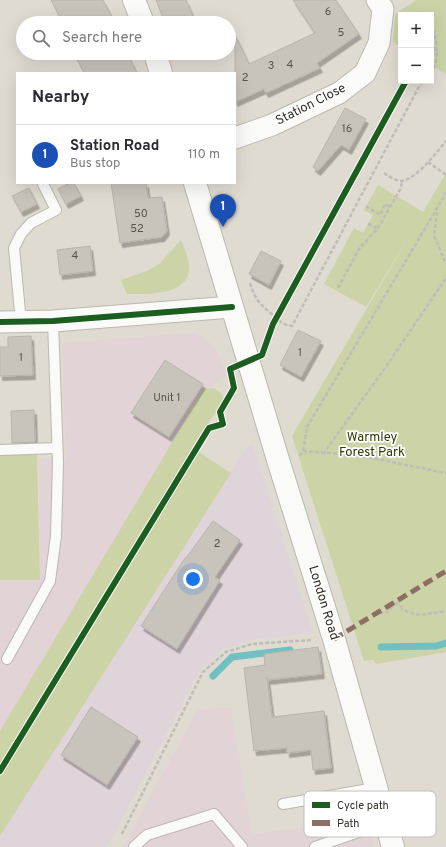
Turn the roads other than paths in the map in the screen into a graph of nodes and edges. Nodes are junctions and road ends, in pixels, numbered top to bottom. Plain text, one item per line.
1 (134, 0) edge
2 (384, 3) edge
3 (140, 16) edge
4 (157, 60) edge
5 (161, 72) edge
6 (236, 138) edge
7 (43, 184) dead end
8 (195, 184) edge
9 (232, 307) junction
10 (53, 321) junction
11 (0, 322) edge
12 (22, 322) junction
13 (57, 448) junction
14 (0, 450) edge
15 (7, 659) dead end
16 (375, 788) junction
17 (358, 791) edge
18 (376, 791) edge
19 (304, 800) edge
20 (283, 804) dead end
21 (344, 837) edge
22 (390, 837) edge
23 (134, 847) edge
24 (242, 847) edge
25 (315, 847) edge
26 (393, 847) edge

1 - 3 main road
2 - 6 street, Station Close
4 - 5 main road
7 - 12 lane
8 - 9 main road, London Road
9 - 10 street
9 - 16 main road, London Road
10 - 12 street
10 - 13 lane
11 - 12 street
13 - 14 lane
13 - 15 lane
16 - 17 lane
16 - 18 main road, London Road
19 - 20 lane
21 - 25 lane
22 - 26 main road, London Road
23 - 24 lane

